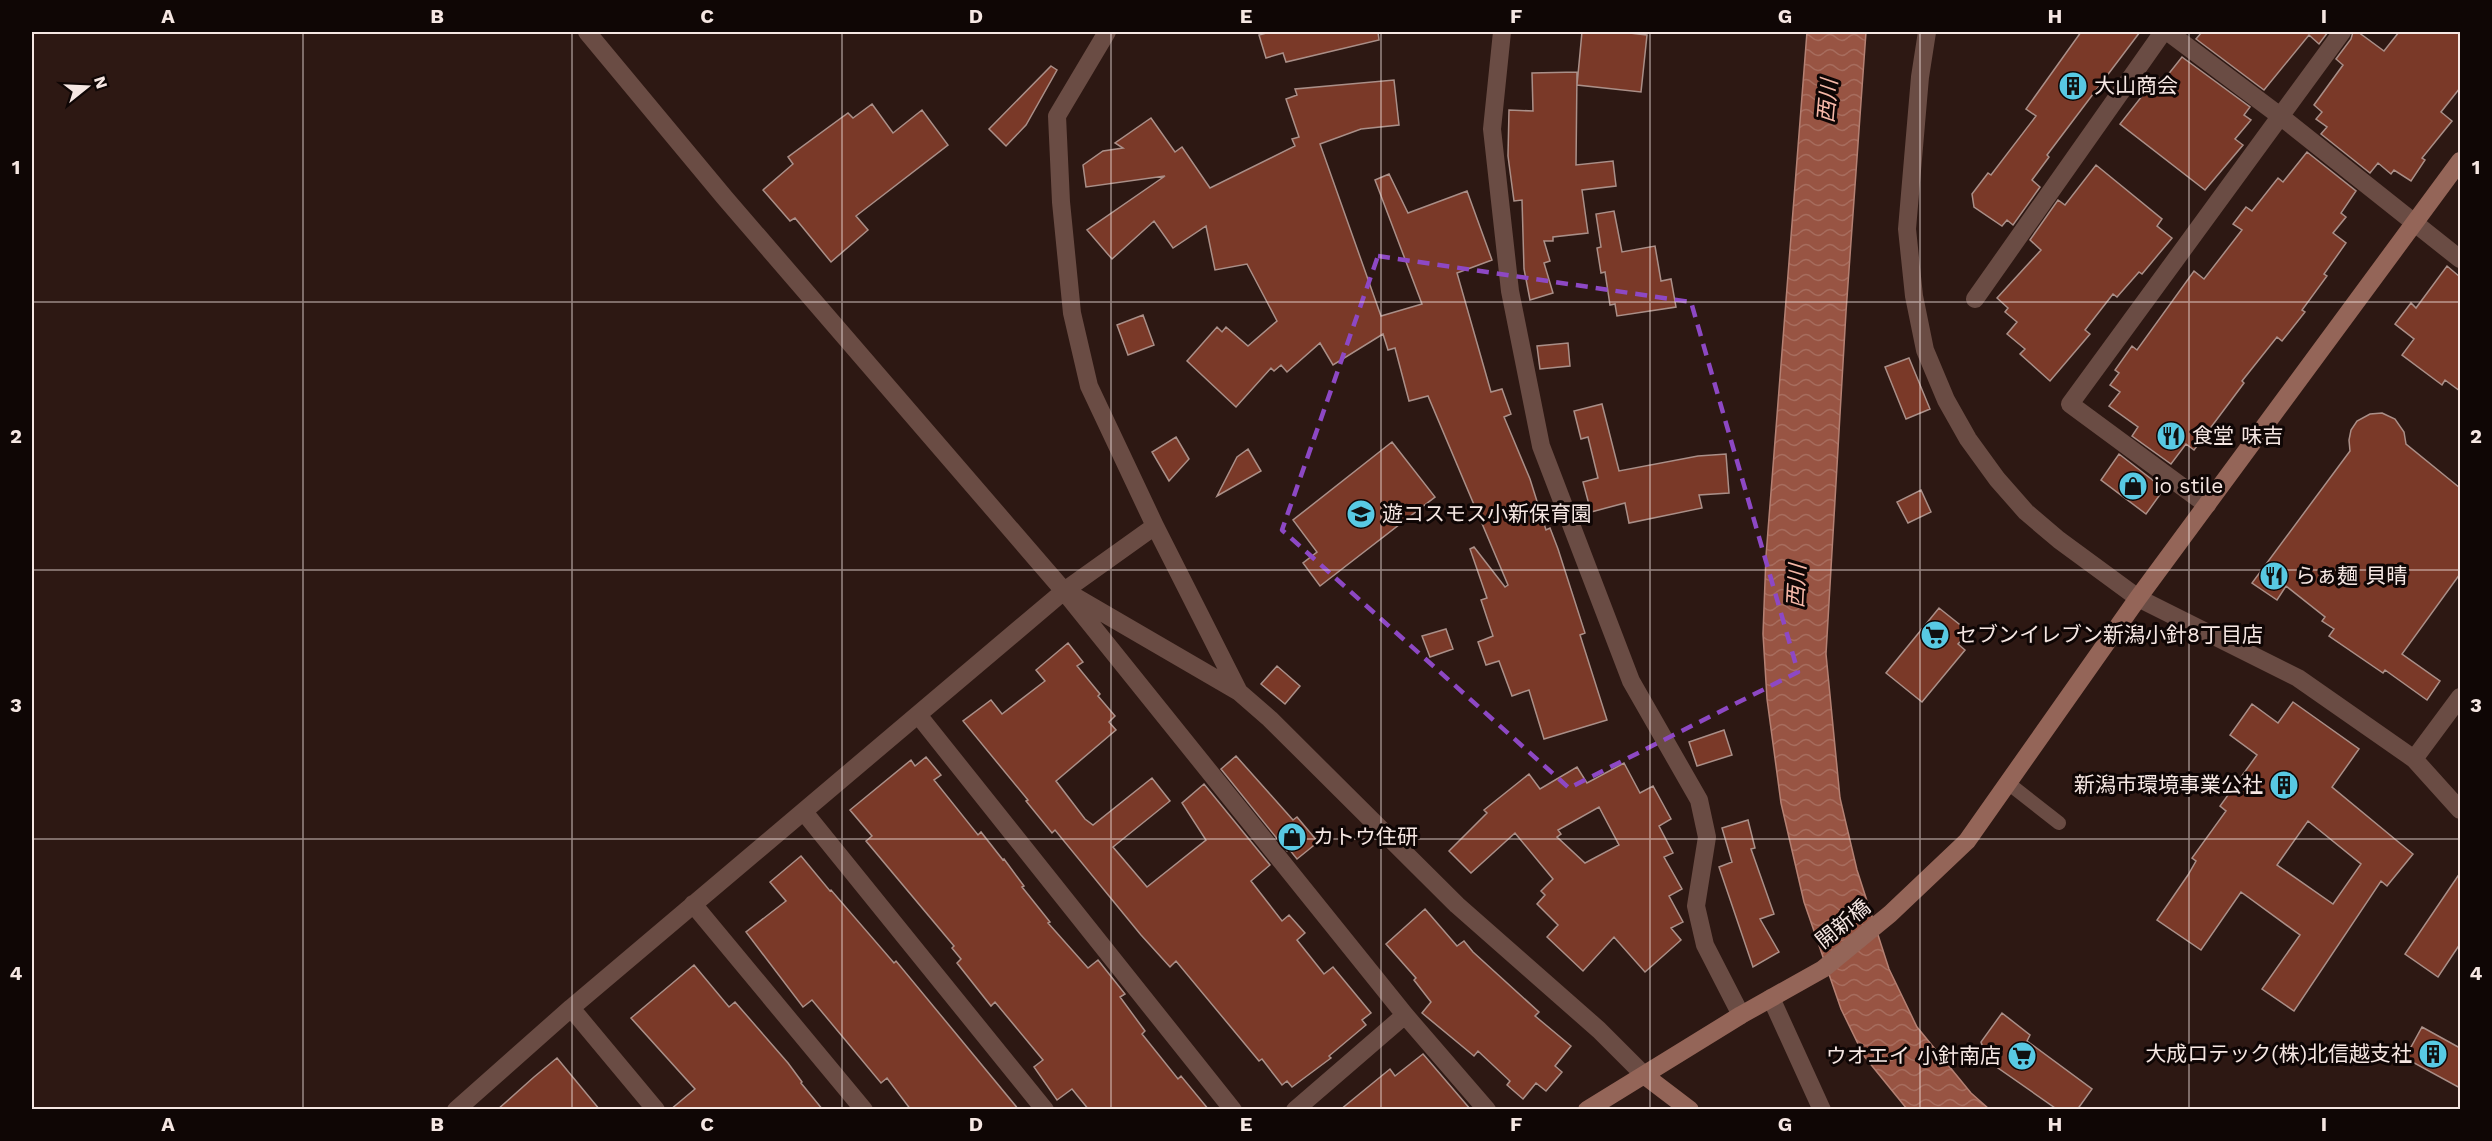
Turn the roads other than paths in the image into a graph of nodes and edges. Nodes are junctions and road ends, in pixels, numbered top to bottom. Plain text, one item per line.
1 (587, 32) edge
2 (1107, 32) edge
3 (1502, 32) edge
4 (1927, 32) edge
5 (2166, 32) edge
6 (2343, 32) edge
7 (2280, 116) junction
8 (2460, 160) edge
9 (2414, 224) junction
10 (2460, 259) edge
11 (1975, 299) dead end
12 (2207, 505) junction
13 (1155, 526) junction
14 (1064, 591) junction
15 (2138, 598) junction
16 (1239, 692) junction
17 (2457, 710) edge
18 (919, 716) junction
19 (2414, 759) junction
20 (2008, 783) junction
21 (2460, 810) edge
22 (804, 812) junction
23 (2059, 823) dead end
24 (693, 904) junction
25 (1771, 998) junction
26 (571, 1008) junction
27 (1405, 1015) junction
28 (1741, 1015) junction
29 (1644, 1075) junction
30 (456, 1110) edge
31 (656, 1110) edge
32 (864, 1110) edge
33 (1044, 1110) edge
34 (1233, 1110) edge
35 (1295, 1110) edge
36 (1486, 1110) edge
37 (1587, 1110) edge
38 (1690, 1110) edge
39 (1822, 1110) edge

1 - 14 street
2 - 13 street
3 - 28 street
4 - 15 street
5 - 7 street
5 - 11 street
6 - 7 street
7 - 9 street
7 - 12 street
8 - 9 street, 開新橋
9 - 10 street
9 - 12 street, 開新橋
12 - 15 street, 開新橋
13 - 14 street
13 - 16 street
14 - 16 street
14 - 18 street
14 - 27 street
15 - 19 street
15 - 20 street, 開新橋
16 - 29 street
17 - 19 street
18 - 22 street
18 - 34 street
19 - 21 street
20 - 23 lane
20 - 25 street, 開新橋
22 - 24 street
22 - 33 street
24 - 26 street
24 - 32 street
25 - 28 street, 開新橋
25 - 39 street
26 - 30 street
26 - 31 street
27 - 35 street
27 - 36 street
28 - 29 street, 開新橋
29 - 37 street, 開新橋
29 - 38 street

